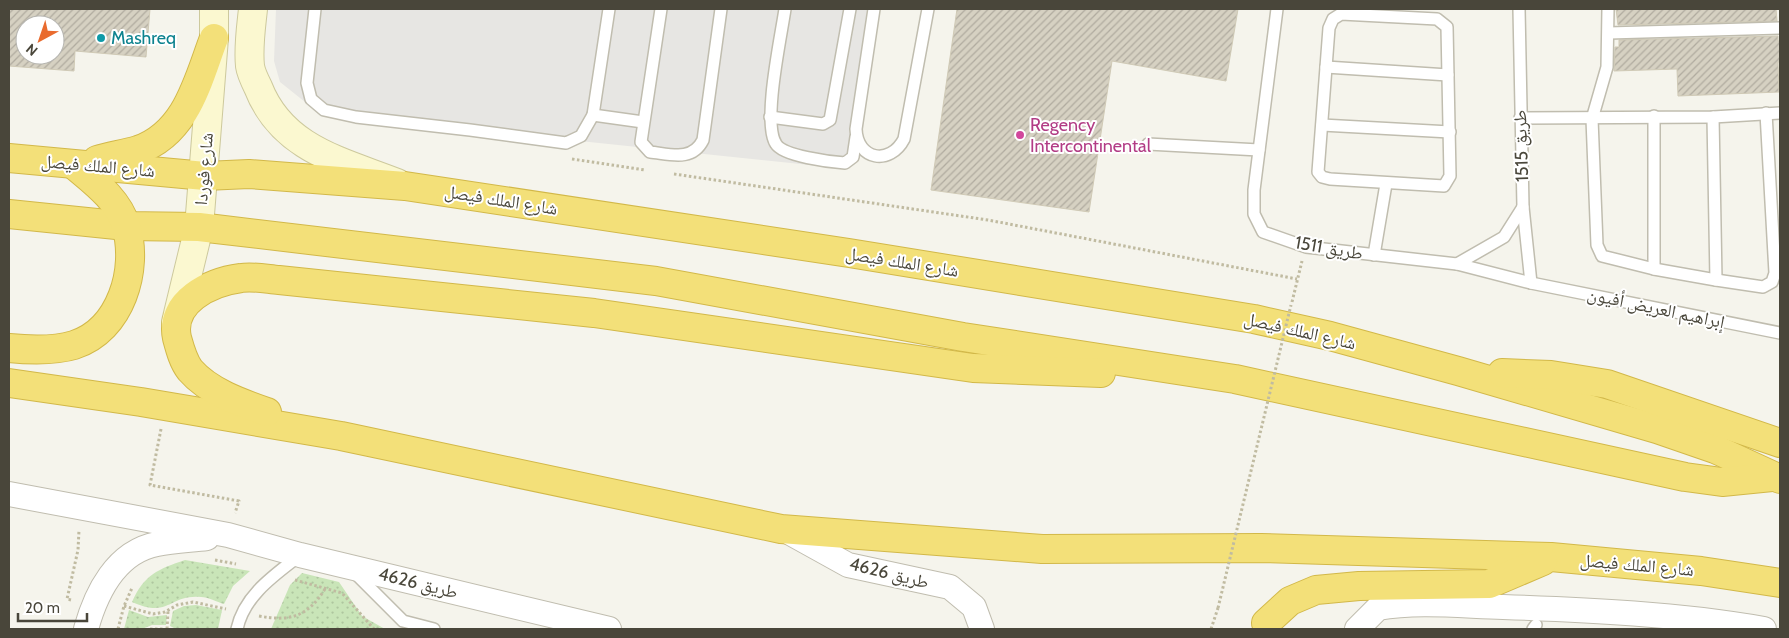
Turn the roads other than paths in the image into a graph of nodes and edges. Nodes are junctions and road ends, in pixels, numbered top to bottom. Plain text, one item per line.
1 (214, 9) edge
2 (252, 9) edge
3 (315, 9) edge
4 (609, 9) edge
5 (661, 9) edge
6 (721, 9) edge
7 (785, 9) edge
8 (850, 9) edge
9 (874, 9) edge
10 (928, 9) edge
11 (1277, 9) edge
12 (1519, 9) edge
13 (1608, 9) edge
14 (1780, 28) edge
15 (1609, 33) junction
16 (214, 38) junction
17 (1326, 67) junction
18 (1448, 75) junction
19 (1780, 113) edge
20 (1766, 114) junction
21 (593, 115) junction
22 (1654, 116) junction
23 (770, 117) junction
24 (1713, 117) junction
25 (1520, 118) junction
26 (1592, 119) junction
27 (643, 122) junction
28 (1322, 125) junction
29 (1450, 132) junction
30 (856, 137) junction
31 (1148, 144) dead end
32 (1259, 150) junction
33 (9, 158) edge
34 (74, 165) junction
35 (204, 176) junction
36 (1386, 184) junction
37 (405, 186) junction
38 (1523, 207) junction
39 (9, 214) edge
40 (126, 226) junction
41 (199, 227) junction
42 (1374, 255) junction
43 (1457, 264) junction
44 (1654, 269) junction
45 (1716, 280) junction
46 (1531, 283) junction
47 (175, 326) junction
48 (1780, 333) edge
49 (9, 348) edge
50 (1458, 371) junction
51 (1235, 379) junction
52 (9, 383) edge
53 (341, 436) junction
54 (1780, 443) edge
55 (1776, 478) edge
56 (9, 494) edge
57 (781, 529) junction
58 (228, 535) junction
59 (300, 555) junction
60 (1551, 557) junction
61 (349, 567) junction
62 (1780, 583) edge
63 (1534, 621) edge
64 (1267, 627) edge
65 (86, 629) edge
66 (237, 629) edge
67 (434, 629) edge
68 (609, 629) edge
69 (982, 629) edge
70 (1357, 629) edge
71 (1764, 629) edge

1 - 16 main road, شارع فوردا
2 - 37 main road
3 - 21 lane
4 - 21 lane
5 - 27 lane
6 - 27 lane
7 - 23 lane
8 - 23 lane
9 - 30 lane
10 - 30 lane
11 - 32 lane, طريق 1511
12 - 25 lane, طريق 1515
13 - 15 lane
14 - 15 lane
15 - 26 lane
16 - 34 highway
16 - 35 main road, شارع فوردا
17 - 18 lane
17 - 18 lane
17 - 28 lane
18 - 29 lane
19 - 20 lane
20 - 24 lane
20 - 45 lane
21 - 27 lane
22 - 24 lane
22 - 26 lane
22 - 44 lane
23 - 30 lane
24 - 45 lane
25 - 26 lane
25 - 38 lane, طريق 1515
26 - 44 lane
28 - 29 lane
28 - 36 lane
29 - 36 lane
31 - 32 lane
32 - 42 lane, طريق 1511
33 - 34 highway, شارع الملك فيصل
34 - 35 highway, شارع الملك فيصل
34 - 40 highway
35 - 37 highway, شارع الملك فيصل
35 - 41 main road, شارع فوردا
36 - 42 lane
37 - 50 highway, شارع الملك فيصل
38 - 43 lane
38 - 46 lane, طريق 1515
39 - 40 highway, شارع الملك فيصل
40 - 41 highway, شارع الملك فيصل
40 - 49 highway
41 - 47 main road, شارع فوردا
41 - 51 highway, شارع الملك فيصل
42 - 43 lane, طريق 1511
43 - 46 lane, طريق 1511
44 - 45 lane
46 - 48 lane, إبراهيم العريض أفيون
47 - 51 highway
47 - 53 highway
50 - 54 highway
50 - 55 highway, شارع الملك فيصل
51 - 55 highway, شارع الملك فيصل
52 - 53 highway, شارع الملك فيصل
53 - 57 highway, شارع الملك فيصل
56 - 58 street, طريق 4626
57 - 60 highway, شارع الملك فيصل
57 - 69 street, طريق 4626
58 - 59 street, طريق 4626
58 - 65 street, طريق 4626
59 - 61 street, طريق 4626
59 - 66 lane
60 - 62 highway, شارع الملك فيصل
60 - 64 highway
61 - 67 lane
61 - 68 street, طريق 4626
63 - 70 street
63 - 71 street

